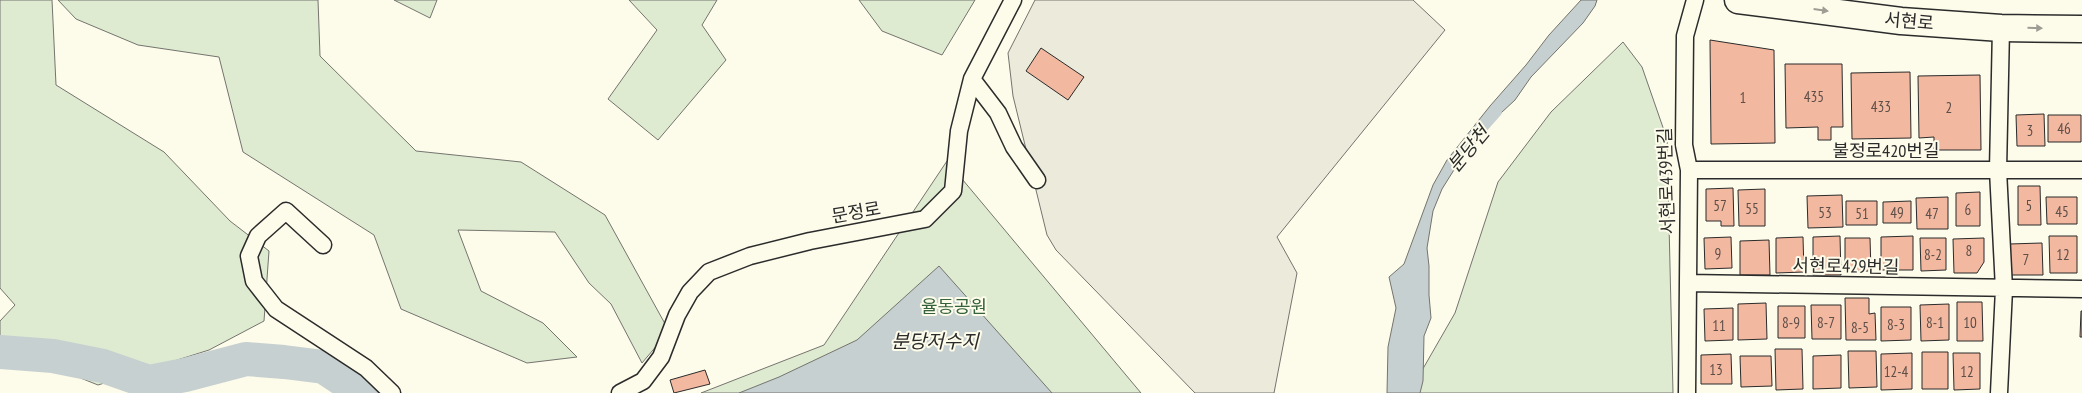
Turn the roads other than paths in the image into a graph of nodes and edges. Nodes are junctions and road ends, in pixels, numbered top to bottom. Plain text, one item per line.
1 (1013, 0) edge
2 (1695, 0) edge
3 (1738, 0) edge
4 (2001, 28) junction
5 (2082, 29) edge
6 (972, 80) junction
7 (1690, 170) junction
8 (1998, 170) junction
9 (2082, 170) edge
10 (1037, 180) dead end
11 (322, 245) dead end
12 (1688, 283) junction
13 (2004, 289) junction
14 (2082, 289) edge
15 (392, 393) edge
16 (620, 393) edge
17 (1686, 393) edge
18 (1999, 393) edge

1 - 6 street, 문정로
2 - 7 street, 서현로439번길
3 -> 4 main road, 서현로
4 -> 5 main road, 서현로
4 - 8 street
6 - 10 street
6 - 16 street, 문정로
7 - 8 street, 불정로420번길
7 - 12 street, 서현로439번길
8 - 9 street, 불정로420번길
8 - 13 street
11 - 15 street
12 - 13 street, 서현로429번길
12 - 17 street, 서현로439번길
13 - 14 street, 서현로429번길
13 - 18 street

